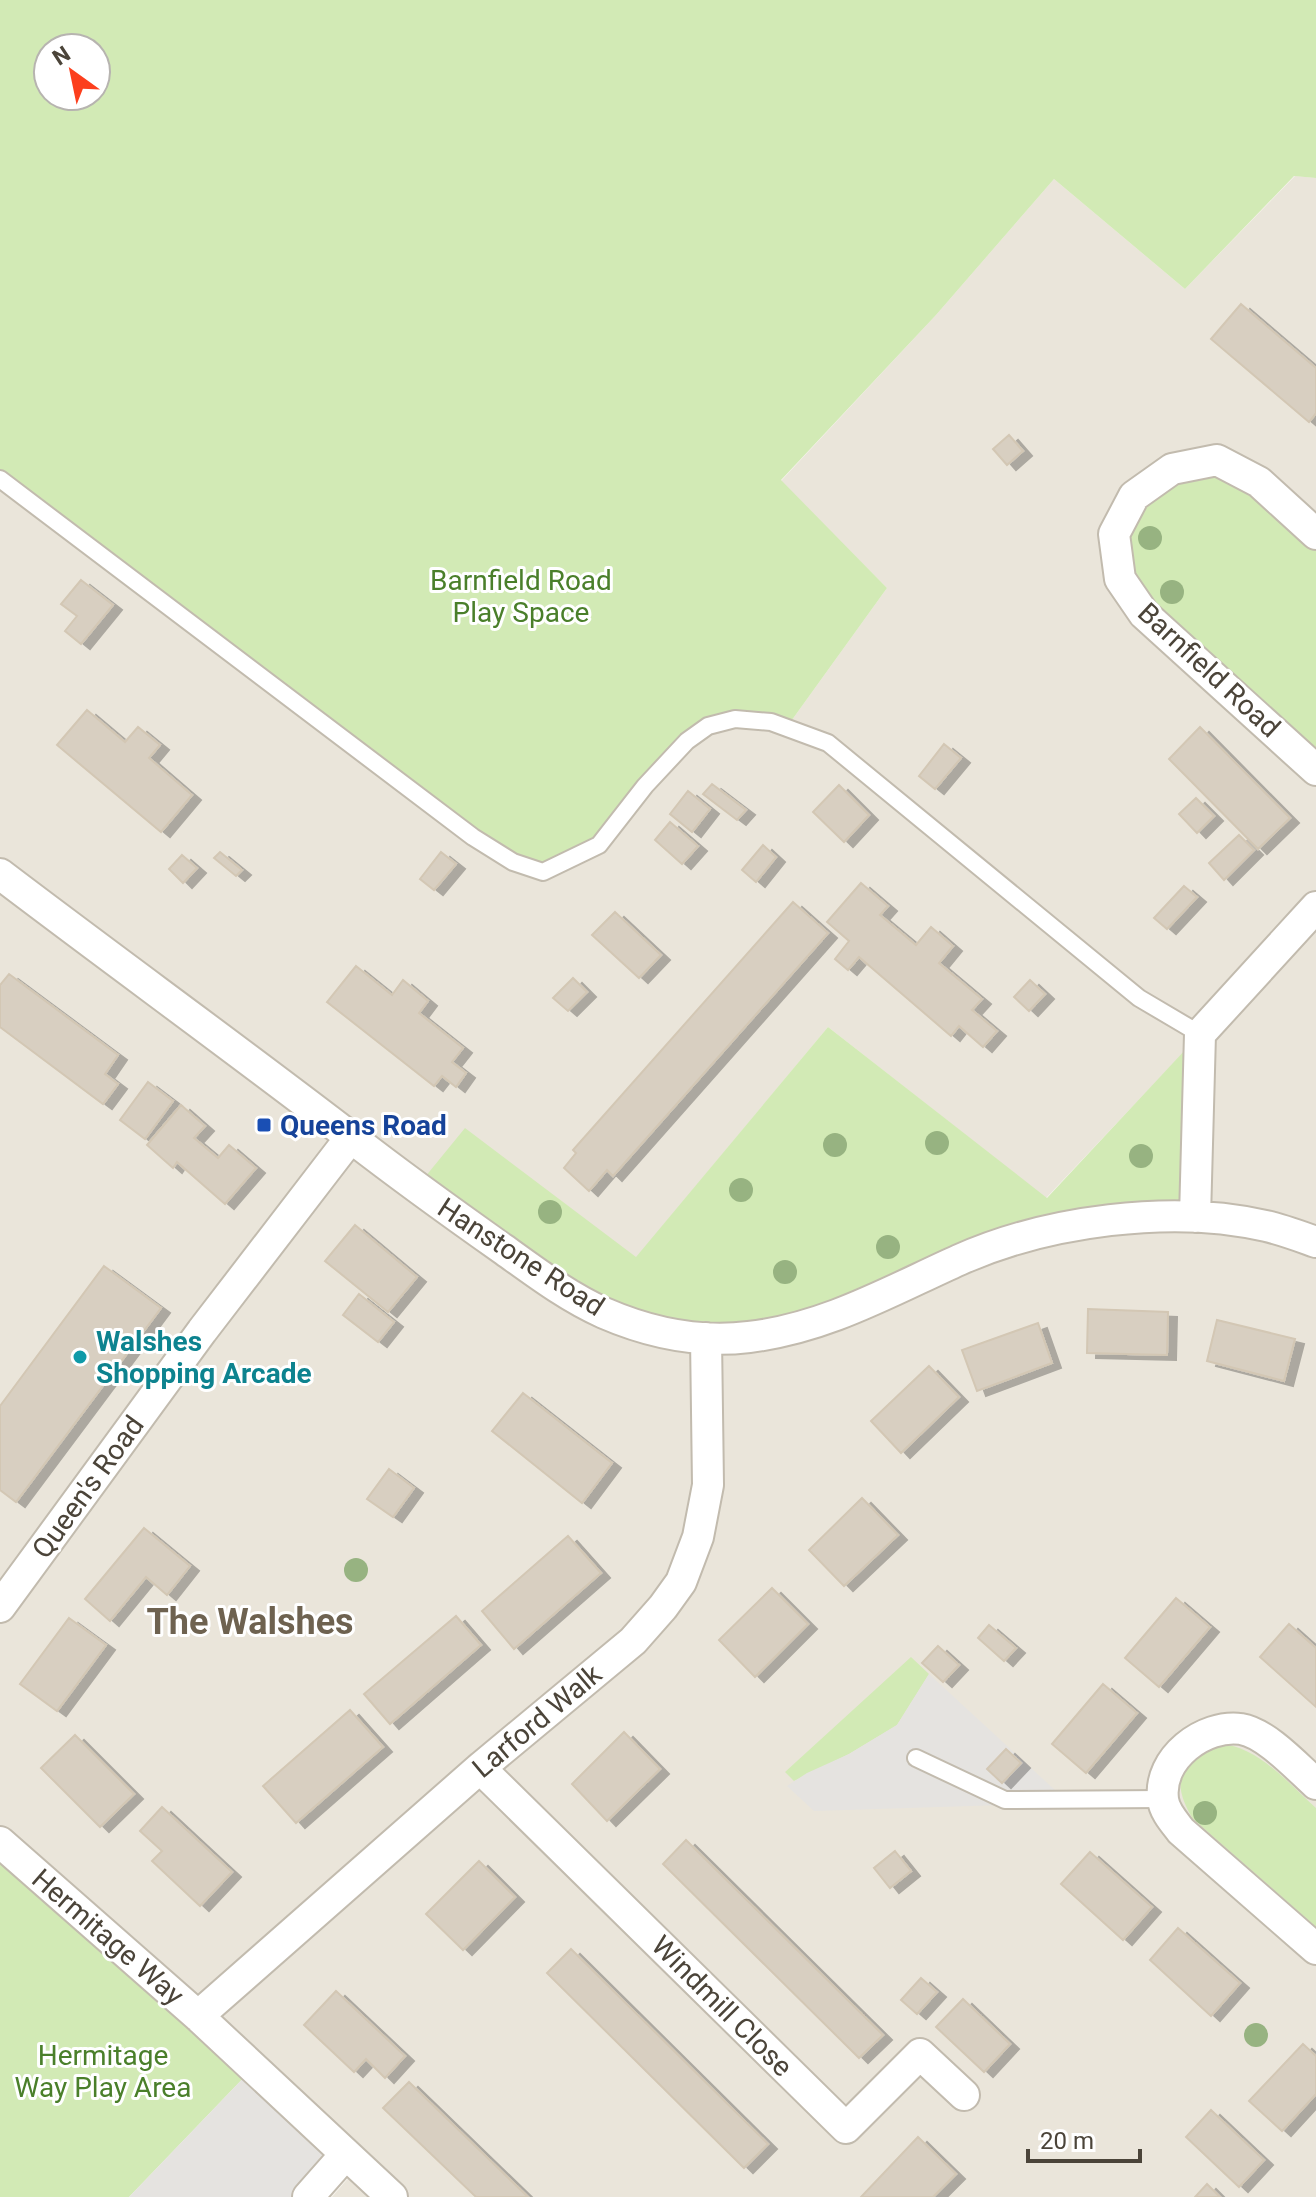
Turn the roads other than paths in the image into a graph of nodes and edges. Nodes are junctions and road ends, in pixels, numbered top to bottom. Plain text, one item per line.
1 (0, 479) edge
2 (1316, 534) edge
3 (1316, 770) edge
4 (0, 874) edge
5 (1316, 907) edge
6 (1200, 1034) junction
7 (351, 1137) junction
8 (1195, 1217) junction
9 (1316, 1242) edge
10 (706, 1338) junction
11 (0, 1607) edge
12 (916, 1758) dead end
13 (480, 1768) junction
14 (1316, 1784) edge
15 (1163, 1799) junction
16 (0, 1842) edge
17 (1316, 1949) edge
18 (198, 2016) junction
19 (964, 2095) dead end
20 (345, 2155) junction
21 (308, 2197) edge
22 (392, 2197) edge

1 - 6 lane
2 - 3 street, Barnfield Road
4 - 7 street, Hanstone Road
5 - 6 street
6 - 8 street
7 - 10 street, Hanstone Road
7 - 11 street, Queen's Road
8 - 9 street, Hanstone Road
8 - 10 street, Hanstone Road
10 - 13 street, Larford Walk
12 - 15 lane
13 - 18 street, Larford Walk
13 - 19 street, Windmill Close
14 - 15 street
15 - 17 street
16 - 18 street, Hermitage Way
18 - 20 street, Hermitage Way
20 - 21 street
20 - 22 street, Hermitage Way

